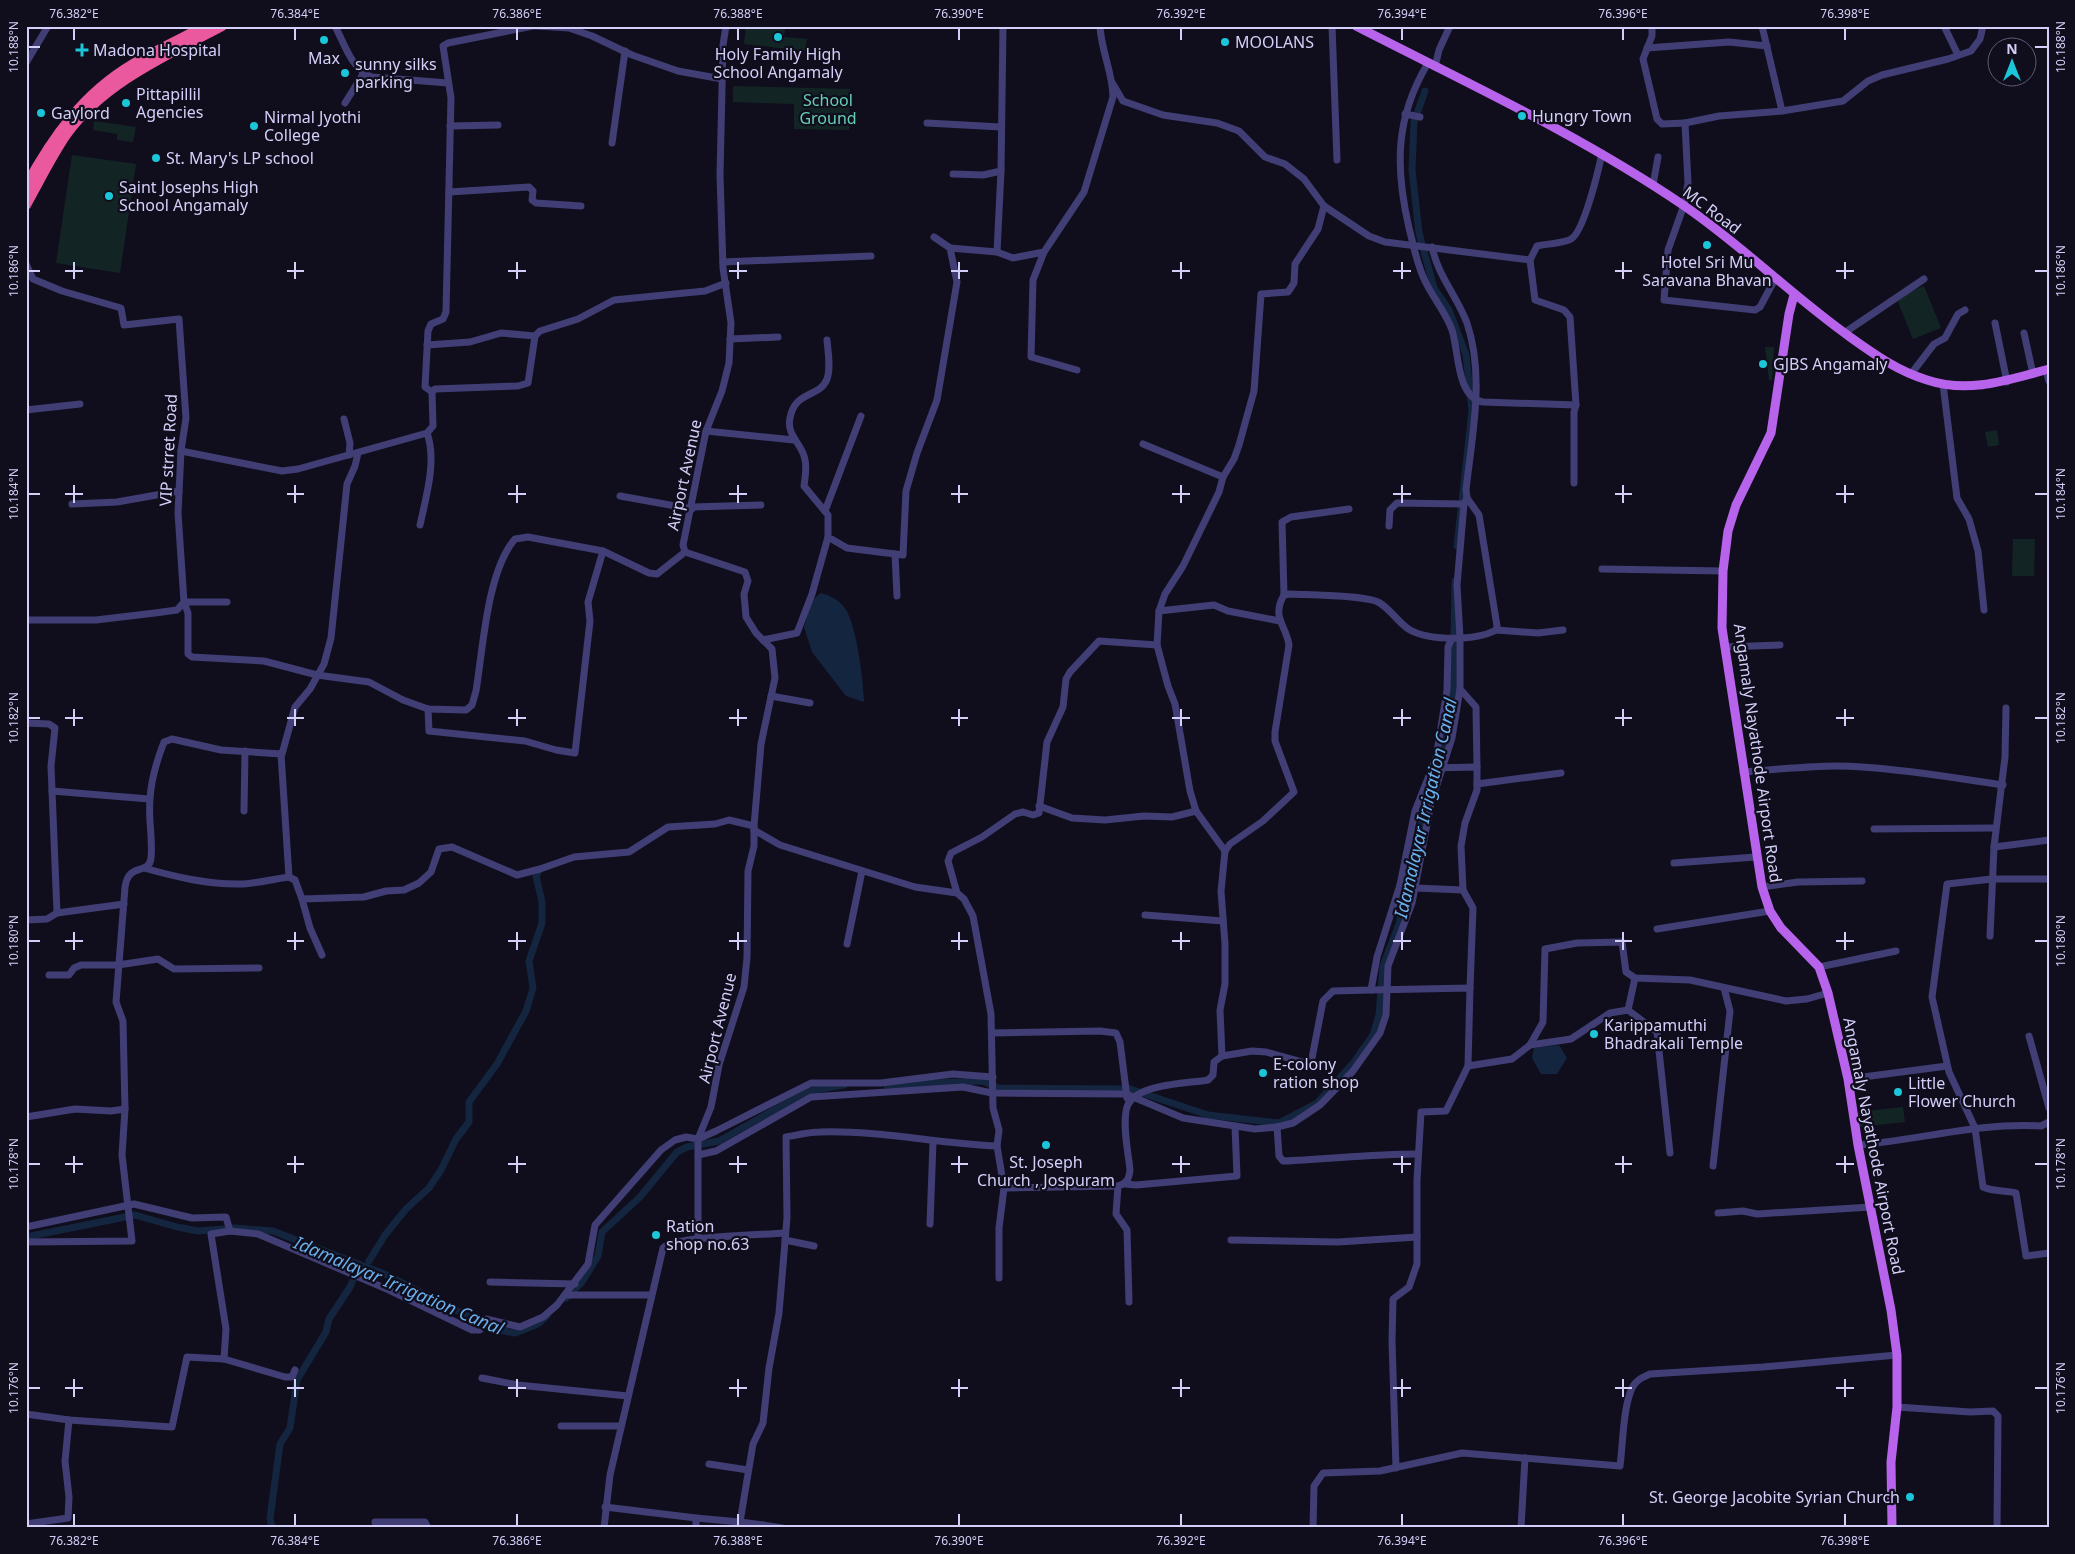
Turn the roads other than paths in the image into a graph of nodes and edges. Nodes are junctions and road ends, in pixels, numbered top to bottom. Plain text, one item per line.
1 (48, 26) edge
2 (204, 26) edge
3 (222, 26) edge
4 (335, 26) edge
5 (534, 26) edge
6 (726, 26) edge
7 (1003, 26) edge
8 (1100, 26) edge
9 (1332, 26) edge
10 (1356, 26) edge
11 (1450, 26) edge
12 (1652, 26) edge
13 (1762, 26) edge
14 (1944, 26) edge
15 (1983, 26) edge
16 (1768, 46) junction
17 (1647, 48) junction
18 (625, 51) junction
19 (1958, 56) junction
20 (26, 63) edge
21 (1432, 65) junction
22 (362, 74) junction
23 (722, 79) junction
24 (448, 83) junction
25 (1113, 84) junction
26 (345, 103) dead end
27 (1782, 111) junction
28 (1406, 114) junction
29 (1420, 117) dead end
30 (927, 123) dead end
31 (1683, 124) junction
32 (498, 125) dead end
33 (450, 126) junction
34 (1000, 127) junction
35 (612, 143) dead end
36 (1602, 152) junction
37 (1658, 157) dead end
38 (1337, 160) dead end
39 (1001, 171) junction
40 (953, 174) dead end
41 (1653, 185) junction
42 (26, 186) edge
43 (449, 192) junction
44 (26, 206) edge
45 (581, 206) dead end
46 (1324, 206) junction
47 (1684, 206) junction
48 (934, 237) dead end
49 (1413, 246) junction
50 (1431, 247) junction
51 (950, 248) junction
52 (997, 252) junction
53 (1044, 252) junction
54 (871, 256) dead end
55 (1530, 260) junction
56 (723, 262) junction
57 (26, 264) edge
58 (1774, 279) junction
59 (1924, 279) dead end
60 (726, 283) junction
61 (1794, 295) junction
62 (1965, 310) dead end
63 (1995, 322) dead end
64 (1844, 333) junction
65 (2024, 334) dead end
66 (535, 336) junction
67 (778, 337) dead end
68 (730, 339) junction
69 (828, 340) dead end
70 (427, 345) junction
71 (2047, 369) edge
72 (1077, 370) dead end
73 (1911, 374) junction
74 (2033, 374) junction
75 (2049, 381) edge
76 (2007, 382) junction
77 (1943, 384) junction
78 (432, 392) junction
79 (1474, 398) junction
80 (80, 404) dead end
81 (1576, 405) junction
82 (26, 410) edge
83 (861, 416) dead end
84 (344, 419) dead end
85 (706, 431) junction
86 (427, 434) junction
87 (794, 440) junction
88 (1143, 444) dead end
89 (181, 452) junction
90 (358, 453) junction
91 (349, 456) junction
92 (1223, 477) junction
93 (1574, 483) dead end
94 (179, 490) junction
95 (620, 496) dead end
96 (1466, 501) junction
97 (72, 504) dead end
98 (761, 505) dead end
99 (692, 508) junction
100 (1349, 509) dead end
101 (825, 511) junction
102 (420, 525) dead end
103 (1389, 526) dead end
104 (828, 537) junction
105 (603, 551) junction
106 (685, 552) junction
107 (895, 554) junction
108 (1602, 569) dead end
109 (1723, 571) junction
110 (1284, 595) junction
111 (897, 596) dead end
112 (184, 602) junction
113 (227, 602) dead end
114 (1159, 610) junction
115 (1984, 610) dead end
116 (26, 620) edge
117 (1280, 621) junction
118 (1496, 630) junction
119 (1563, 630) dead end
120 (1460, 638) junction
121 (763, 640) junction
122 (1451, 640) junction
123 (1780, 645) dead end
124 (1157, 646) junction
125 (1725, 646) junction
126 (317, 675) junction
127 (1460, 688) junction
128 (771, 696) junction
129 (810, 703) dead end
130 (2006, 708) dead end
131 (428, 709) junction
132 (26, 723) edge
133 (245, 751) junction
134 (281, 754) junction
135 (1477, 767) junction
136 (1430, 768) junction
137 (1444, 768) junction
138 (1743, 772) junction
139 (1561, 773) dead end
140 (1477, 784) junction
141 (2003, 785) junction
142 (52, 791) junction
143 (150, 799) junction
144 (1040, 806) junction
145 (244, 811) dead end
146 (1196, 811) junction
147 (754, 828) junction
148 (1995, 828) junction
149 (1874, 829) dead end
150 (2049, 840) edge
151 (1994, 847) junction
152 (1225, 851) junction
153 (1756, 857) junction
154 (1674, 863) dead end
155 (144, 868) junction
156 (862, 871) junction
157 (289, 877) junction
158 (1992, 879) junction
159 (2049, 879) edge
160 (1862, 881) dead end
161 (1400, 885) junction
162 (1762, 887) junction
163 (1415, 888) junction
164 (1463, 890) junction
165 (957, 893) junction
166 (302, 898) junction
167 (124, 904) junction
168 (1770, 911) junction
169 (57, 913) junction
170 (1144, 915) dead end
171 (26, 920) edge
172 (1223, 921) junction
173 (1657, 929) dead end
174 (1990, 936) dead end
175 (847, 944) dead end
176 (1896, 951) dead end
177 (322, 955) dead end
178 (118, 965) junction
179 (1819, 967) junction
180 (259, 968) dead end
181 (50, 975) dead end
182 (1635, 978) junction
183 (1470, 988) junction
184 (1724, 988) junction
185 (1385, 989) junction
186 (1371, 990) junction
187 (1828, 993) junction
188 (1628, 1010) junction
189 (992, 1033) junction
190 (2029, 1036) dead end
191 (1530, 1044) junction
192 (1222, 1056) junction
193 (1468, 1066) junction
194 (1947, 1066) junction
195 (992, 1079) junction
196 (1848, 1079) junction
197 (2045, 1085) edge
198 (992, 1091) junction
199 (1126, 1094) junction
200 (1135, 1095) junction
201 (1128, 1104) junction
202 (2049, 1108) edge
203 (125, 1109) junction
204 (26, 1117) edge
205 (2049, 1122) edge
206 (1235, 1126) junction
207 (1277, 1127) junction
208 (1975, 1128) junction
209 (698, 1139) junction
210 (933, 1142) junction
211 (1858, 1145) junction
212 (997, 1146) junction
213 (698, 1152) junction
214 (1670, 1153) dead end
215 (1418, 1154) junction
216 (1713, 1166) dead end
217 (1121, 1185) junction
218 (1004, 1188) junction
219 (128, 1206) junction
220 (1871, 1206) junction
221 (1718, 1213) dead end
222 (930, 1224) dead end
223 (26, 1227) edge
224 (229, 1227) junction
225 (785, 1237) junction
226 (1417, 1238) junction
227 (698, 1239) junction
228 (1231, 1240) dead end
229 (26, 1242) edge
230 (814, 1246) dead end
231 (2049, 1253) edge
232 (999, 1278) dead end
233 (490, 1282) dead end
234 (575, 1284) junction
235 (566, 1295) junction
236 (651, 1295) junction
237 (1129, 1302) dead end
238 (1897, 1355) junction
239 (224, 1359) junction
240 (295, 1370) dead end
241 (482, 1378) dead end
242 (628, 1396) junction
243 (1897, 1407) junction
244 (26, 1414) edge
245 (69, 1420) junction
246 (561, 1426) dead end
247 (621, 1426) junction
248 (1525, 1458) junction
249 (710, 1464) dead end
250 (1396, 1468) junction
251 (748, 1470) junction
252 (605, 1507) junction
253 (696, 1518) junction
254 (375, 1522) dead end
255 (740, 1522) junction
256 (26, 1524) edge
257 (763, 1526) edge
258 (428, 1528) edge
259 (604, 1528) edge
260 (696, 1528) edge
261 (782, 1528) edge
262 (1313, 1528) edge
263 (1521, 1528) edge
264 (1892, 1528) edge
265 (1997, 1528) edge

1 - 20 street
2 - 42 highway
3 - 44 highway
4 - 22 street
5 - 18 street
5 - 24 street
6 - 23 street, Airport Avenue
7 - 34 street
8 - 25 street
9 - 38 street
10 - 21 main road, MC Road
11 - 21 street
12 - 17 street
13 - 16 street
14 - 19 street
15 - 19 street
16 - 17 street
16 - 27 street
17 - 31 street
18 - 23 street
18 - 35 street
19 - 27 street
21 - 28 street
21 - 36 main road, MC Road
22 - 24 street
22 - 26 street
23 - 56 street, Airport Avenue
24 - 33 street
25 - 46 street
25 - 53 street
27 - 31 street
28 - 29 street
28 - 49 street
30 - 34 street
31 - 47 street
32 - 33 street
33 - 43 street
34 - 39 street
36 - 41 main road, MC Road
36 - 55 street
37 - 41 street
39 - 40 street
39 - 52 street
41 - 47 main road, MC Road
43 - 45 street
43 - 70 street
46 - 49 street
46 - 92 street
47 - 58 main road, MC Road
47 - 58 street
48 - 51 street
49 - 50 street
49 - 79 street
50 - 55 street
50 - 79 street
51 - 52 street
51 - 107 street
52 - 53 street
53 - 72 street
54 - 56 street
55 - 81 street
56 - 60 street, Airport Avenue
57 - 89 street, VIP strret Road
58 - 61 main road, MC Road
59 - 64 street
60 - 66 street
60 - 68 street, Airport Avenue
61 - 64 main road, MC Road
61 - 109 main road, Angamaly Nayathode Airport Road
62 - 73 street
63 - 76 street
64 - 73 main road, MC Road
65 - 74 street
66 - 70 street
66 - 78 street
67 - 68 street
68 - 85 street, Airport Avenue
69 - 87 street
70 - 78 street
71 - 74 main road, MC Road
71 - 75 street
73 - 77 main road, MC Road
74 - 76 main road, MC Road
76 - 77 main road, MC Road
77 - 115 street
78 - 86 street
79 - 81 street
79 - 96 street
80 - 82 street
81 - 93 street
83 - 101 street
84 - 91 street
85 - 87 street
85 - 99 street, Airport Avenue
86 - 90 street
86 - 102 street
87 - 101 street
88 - 92 street
89 - 91 street
89 - 94 street, VIP strret Road
90 - 91 street
90 - 126 street
92 - 114 street
94 - 97 street
94 - 112 street, VIP strret Road
95 - 99 street
96 - 103 street
96 - 118 street
96 - 120 street
98 - 99 street
99 - 106 street, Airport Avenue
100 - 110 street
101 - 104 street
104 - 107 street
104 - 121 street
105 - 106 street
105 - 131 street
105 - 131 street
106 - 121 street, Airport Avenue
107 - 111 street
108 - 109 street
109 - 125 main road, Angamaly Nayathode Airport Road
110 - 117 street
110 - 122 street
112 - 113 street
112 - 116 street
112 - 126 street, VIP strret Road
114 - 117 street
114 - 124 street
117 - 152 street
118 - 119 street
118 - 120 street
120 - 122 street
120 - 127 street
121 - 128 street, Airport Avenue
122 - 136 street
123 - 125 street
124 - 144 street
124 - 146 street
125 - 138 main road, Angamaly Nayathode Airport Road
126 - 131 street
126 - 134 street
127 - 135 street
127 - 137 street
128 - 129 street
128 - 147 street, Airport Avenue
130 - 141 street
132 - 142 street
133 - 134 street
133 - 143 street
133 - 145 street
134 - 157 street
135 - 137 street
135 - 140 street
136 - 137 street
136 - 161 street
137 - 163 street
138 - 141 street
138 - 153 main road, Angamaly Nayathode Airport Road
139 - 140 street
140 - 164 street
141 - 148 street
142 - 143 street
142 - 169 street
143 - 155 street
144 - 146 street
144 - 165 street
146 - 152 street
147 - 156 street
147 - 166 street
147 - 209 street, Airport Avenue
148 - 149 street
148 - 151 street
150 - 151 street
151 - 158 street
152 - 172 street
153 - 154 street
153 - 162 main road, Angamaly Nayathode Airport Road
155 - 157 street
155 - 167 street
156 - 165 street
156 - 175 street
157 - 166 street
158 - 159 street
158 - 174 street
158 - 194 street
160 - 162 street
161 - 163 street
161 - 186 street
162 - 168 main road, Angamaly Nayathode Airport Road
163 - 164 street
163 - 185 street
164 - 183 street
165 - 189 street
166 - 177 street
167 - 169 street
167 - 178 street
168 - 173 street
168 - 179 main road, Angamaly Nayathode Airport Road
169 - 171 street
170 - 172 street
172 - 192 street
176 - 179 street
178 - 180 street
178 - 181 street
178 - 203 street
179 - 187 main road, Angamaly Nayathode Airport Road
182 - 184 street
182 - 188 street
182 - 191 street
183 - 185 street
183 - 193 street
184 - 187 street
184 - 216 street
185 - 186 street
185 - 207 street
186 - 192 street
187 - 196 main road, Angamaly Nayathode Airport Road
188 - 191 street
188 - 214 street
189 - 195 street
189 - 199 street
190 - 197 street
191 - 193 street
192 - 200 street
193 - 215 street
194 - 196 street
194 - 208 street
195 - 198 street
195 - 209 street
196 - 211 main road, Angamaly Nayathode Airport Road
197 - 202 street
198 - 199 street
198 - 212 street
198 - 213 street
199 - 200 street
199 - 201 street
200 - 201 street
200 - 206 street
201 - 217 street
203 - 204 street
203 - 219 street
205 - 208 street
206 - 207 street
206 - 217 street
207 - 215 street
208 - 211 street
208 - 231 street
209 - 213 street
209 - 234 street
210 - 212 street
210 - 222 street
210 - 225 street
211 - 220 main road, Angamaly Nayathode Airport Road
212 - 218 street
213 - 227 street
215 - 226 street
217 - 218 street
217 - 237 street
218 - 232 street
219 - 223 street
219 - 224 street
219 - 229 street
220 - 221 street
220 - 238 main road, Angamaly Nayathode Airport Road
224 - 235 street
224 - 239 street
225 - 227 street
225 - 230 street
225 - 251 street
226 - 228 street
226 - 250 street
227 - 236 street
233 - 234 street
234 - 235 street
235 - 236 street
236 - 242 street
238 - 243 main road, Angamaly Nayathode Airport Road
238 - 248 street
239 - 240 street
239 - 245 street
241 - 242 street
242 - 247 street
243 - 264 main road, Angamaly Nayathode Airport Road
243 - 265 street
244 - 245 street
245 - 256 street
246 - 247 street
247 - 252 street
248 - 250 street
248 - 263 street
249 - 251 street
250 - 262 street
251 - 255 street
252 - 253 street
252 - 259 street
253 - 255 street
253 - 260 street
254 - 258 street
255 - 257 street
257 - 261 street

